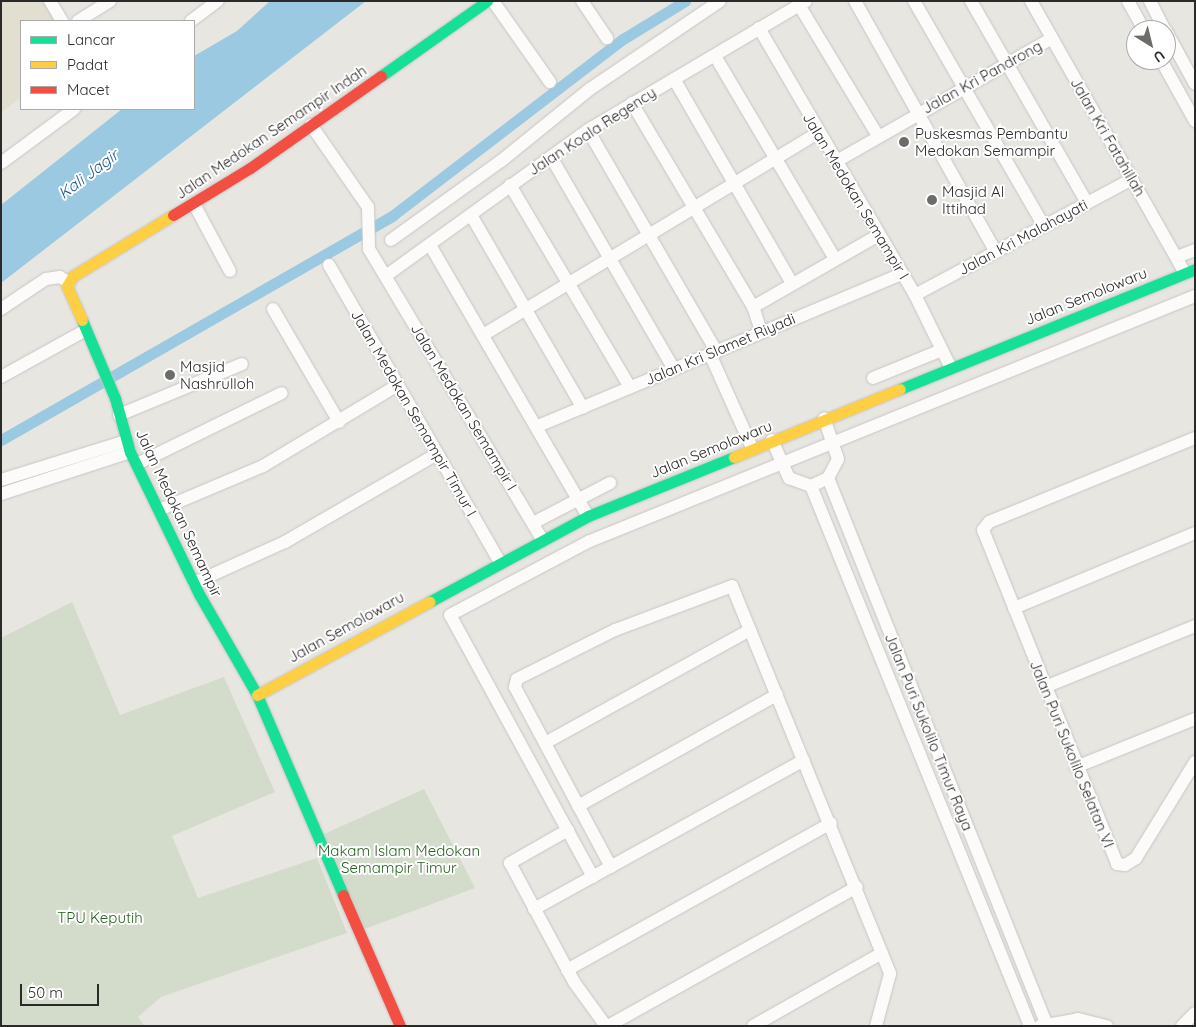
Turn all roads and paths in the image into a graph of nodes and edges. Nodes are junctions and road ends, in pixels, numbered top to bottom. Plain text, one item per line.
1 (50, 1) edge
2 (110, 1) edge
3 (487, 1) edge
4 (494, 1) edge
5 (582, 1) edge
6 (720, 1) edge
7 (856, 1) edge
8 (914, 1) edge
9 (972, 1) edge
10 (1031, 1) edge
11 (1128, 1) edge
12 (1150, 1) edge
13 (214, 3) edge
14 (802, 3) edge
15 (61, 20) edge
16 (80, 20) edge
17 (192, 20) edge
18 (1138, 20) edge
19 (1160, 20) edge
20 (759, 28) junction
21 (607, 38) dead end
22 (1052, 38) junction
23 (1176, 49) edge
24 (715, 56) junction
25 (1007, 63) junction
26 (1167, 70) edge
27 (674, 79) junction
28 (550, 82) dead end
29 (1195, 84) edge
30 (963, 86) junction
31 (632, 103) junction
32 (73, 110) edge
33 (919, 112) junction
34 (1194, 119) edge
35 (311, 126) junction
36 (588, 130) junction
37 (818, 133) junction
38 (878, 136) junction
39 (551, 157) junction
40 (775, 160) junction
41 (835, 162) junction
42 (1, 163) edge
43 (1132, 179) junction
44 (510, 185) junction
45 (734, 185) junction
46 (1087, 203) junction
47 (194, 204) junction
48 (691, 208) junction
49 (472, 215) junction
50 (1044, 226) junction
51 (650, 234) junction
52 (877, 236) junction
53 (391, 240) dead end
54 (430, 245) junction
55 (1195, 250) edge
56 (996, 252) junction
57 (1177, 257) junction
58 (610, 258) junction
59 (834, 259) junction
60 (329, 265) dead end
61 (230, 270) dead end
62 (1190, 271) edge
63 (901, 274) junction
64 (387, 275) junction
65 (68, 282) junction
66 (567, 283) junction
67 (792, 283) junction
68 (915, 295) junction
69 (1195, 296) edge
70 (753, 307) junction
71 (1, 309) edge
72 (274, 309) dead end
73 (525, 309) junction
74 (84, 331) junction
75 (760, 331) junction
76 (483, 335) junction
77 (942, 350) junction
78 (713, 352) junction
79 (242, 364) dead end
80 (950, 366) junction
81 (674, 369) junction
82 (1, 377) edge
83 (873, 378) dead end
84 (398, 386) junction
85 (630, 387) junction
86 (282, 393) dead end
87 (583, 408) junction
88 (119, 414) junction
89 (339, 422) junction
90 (825, 422) junction
91 (538, 426) junction
92 (1195, 438) edge
93 (832, 440) junction
94 (772, 442) junction
95 (128, 447) junction
96 (752, 448) junction
97 (437, 454) junction
98 (779, 461) junction
99 (137, 464) junction
100 (828, 478) junction
101 (1, 480) edge
102 (610, 483) dead end
103 (811, 486) junction
104 (1, 494) edge
105 (579, 499) junction
106 (160, 510) junction
107 (588, 516) junction
108 (533, 523) junction
109 (1195, 533) edge
110 (541, 538) junction
111 (499, 561) junction
112 (194, 583) junction
113 (1014, 608) junction
114 (1195, 626) edge
115 (750, 630) junction
116 (1045, 686) junction
117 (257, 695) junction
118 (777, 696) junction
119 (1195, 720) edge
120 (928, 729) junction
121 (911, 734) junction
122 (545, 743) junction
123 (804, 760) junction
124 (1195, 762) edge
125 (1076, 767) junction
126 (578, 806) junction
127 (830, 823) junction
128 (568, 830) junction
129 (611, 866) junction
130 (593, 876) junction
131 (857, 887) junction
132 (534, 909) junction
133 (882, 953) junction
134 (567, 970) junction
135 (1195, 1013) edge
136 (1043, 1024) edge
137 (400, 1026) edge
138 (607, 1026) edge
139 (753, 1026) edge
140 (876, 1026) edge
141 (1030, 1026) edge
142 (1107, 1026) edge
143 (1182, 1026) edge

1 - 15 street
2 - 16 street
3 - 35 main road, Jalan Medokan Semampir Indah
4 - 28 street
5 - 21 street
6 - 53 street
7 - 33 street
8 - 30 street
9 - 25 street
10 - 22 street, Jalan Kri Fatahillah
11 - 18 street
12 - 19 street
13 - 17 street
14 - 20 street, Jalan Koala Regency
14 - 38 street
20 - 24 street, Jalan Koala Regency
20 - 37 street, Jalan Medokan Semampir I
22 - 25 street, Jalan Kri Pandrong
22 - 43 street, Jalan Kri Fatahillah
23 - 29 street
24 - 27 street, Jalan Koala Regency
24 - 40 street
25 - 30 street, Jalan Kri Pandrong
25 - 46 street
26 - 34 street
27 - 31 street, Jalan Koala Regency
27 - 45 street
30 - 33 street, Jalan Kri Pandrong
30 - 50 street
31 - 36 street, Jalan Koala Regency
31 - 48 street
32 - 42 street
33 - 38 street, Jalan Kri Pandrong
33 - 56 street
35 - 47 main road, Jalan Medokan Semampir Indah
35 - 64 street, Jalan Medokan Semampir I
36 - 39 street, Jalan Koala Regency
36 - 51 street
37 - 40 street
37 - 41 street, Jalan Medokan Semampir I
38 - 41 street, Jalan Kri Pandrong
39 - 44 street, Jalan Koala Regency
39 - 58 street
40 - 45 street
40 - 59 street
41 - 52 street, Jalan Medokan Semampir I
43 - 46 street, Jalan Kri Malahayati
43 - 57 street, Jalan Kri Fatahillah
44 - 49 street, Jalan Koala Regency
44 - 66 street
45 - 48 street
45 - 67 street
46 - 50 street, Jalan Kri Malahayati
47 - 61 street
47 - 65 main road, Jalan Medokan Semampir Indah
48 - 51 street
48 - 70 street
49 - 54 street, Jalan Koala Regency
49 - 73 street
50 - 56 street, Jalan Kri Malahayati
51 - 58 street
51 - 78 street
52 - 59 street
52 - 63 street, Jalan Medokan Semampir I
54 - 64 street, Jalan Koala Regency
54 - 76 street
55 - 57 street
56 - 68 street, Jalan Kri Malahayati
57 - 62 street, Jalan Kri Fatahillah
58 - 66 street
58 - 81 street
59 - 67 street
60 - 84 street, Jalan Medokan Semampir Timur I
62 - 80 main road, Jalan Semolowaru
63 - 68 street, Jalan Medokan Semampir I
63 - 75 street, Jalan Kri Slamet Riyadi
64 - 108 street, Jalan Medokan Semampir I
65 - 71 street
65 - 74 main road, Jalan Medokan Semampir
66 - 73 street
66 - 85 street
67 - 70 street
68 - 77 street, Jalan Medokan Semampir I
69 - 93 street
70 - 75 street
72 - 89 street
73 - 76 street
73 - 87 street
74 - 82 street
74 - 88 main road, Jalan Medokan Semampir
75 - 78 street, Jalan Kri Slamet Riyadi
76 - 91 street
77 - 80 street, Jalan Medokan Semampir I
77 - 83 street
78 - 81 street, Jalan Kri Slamet Riyadi
78 - 96 street
79 - 88 street
80 - 90 main road, Jalan Semolowaru
81 - 85 street, Jalan Kri Slamet Riyadi
84 - 89 street
84 - 97 street, Jalan Medokan Semampir Timur I
85 - 87 street, Jalan Kri Slamet Riyadi
86 - 99 street
87 - 91 street, Jalan Kri Slamet Riyadi
88 - 95 main road, Jalan Medokan Semampir
89 - 106 street
90 - 93 street
90 - 94 main road, Jalan Semolowaru
91 - 105 street
92 - 113 street, Jalan Puri Sukolilo Selatan VI
93 - 98 street
93 - 100 street
94 - 96 main road, Jalan Semolowaru
94 - 98 street
95 - 99 main road, Jalan Medokan Semampir
95 - 101 street
95 - 104 street
96 - 107 main road, Jalan Semolowaru
97 - 111 street, Jalan Medokan Semampir Timur I
97 - 112 street
98 - 103 street
98 - 128 street
99 - 106 main road, Jalan Medokan Semampir
100 - 103 street
100 - 120 street, Jalan Puri Sukolilo Timur Raya
102 - 105 street
103 - 121 street, Jalan Puri Sukolilo Timur Raya
105 - 107 street
105 - 108 street
106 - 112 main road, Jalan Medokan Semampir
107 - 110 main road, Jalan Semolowaru
108 - 110 street, Jalan Medokan Semampir I
109 - 113 street
110 - 111 main road, Jalan Semolowaru
111 - 117 main road, Jalan Semolowaru
112 - 117 main road, Jalan Medokan Semampir
113 - 116 street, Jalan Puri Sukolilo Selatan VI
114 - 116 street
115 - 118 street
115 - 122 street
115 - 122 street
116 - 125 street, Jalan Puri Sukolilo Selatan VI
117 - 137 main road, Jalan Medokan Semampir
118 - 123 street
118 - 126 street
119 - 125 street
120 - 121 street
120 - 136 street, Jalan Puri Sukolilo Timur Raya
121 - 141 street, Jalan Puri Sukolilo Timur Raya
122 - 126 street
123 - 127 street
123 - 129 street
124 - 125 street, Jalan Puri Sukolilo Selatan VI
126 - 129 street
127 - 131 street
127 - 134 street
128 - 130 street
128 - 132 street
129 - 130 street
130 - 132 street
131 - 133 street
131 - 138 street
132 - 134 street
133 - 139 street
133 - 140 street
134 - 138 street
135 - 143 street
136 - 142 street

